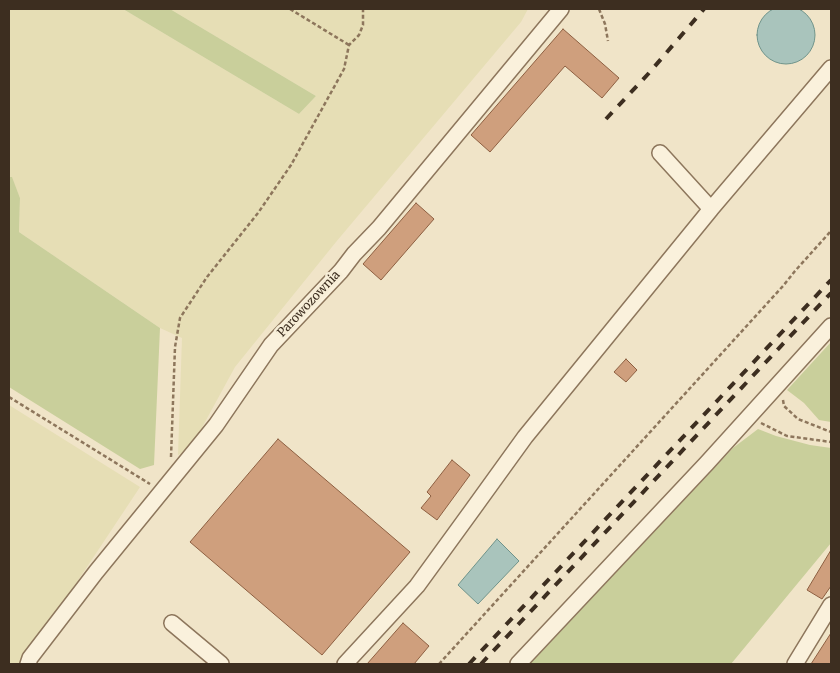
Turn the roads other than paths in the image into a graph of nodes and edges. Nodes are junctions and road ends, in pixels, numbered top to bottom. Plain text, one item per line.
1 (561, 9) edge
2 (831, 68) edge
3 (660, 153) dead end
4 (711, 209) junction
5 (831, 326) edge
6 (831, 605) edge
7 (172, 623) dead end
8 (28, 664) edge
9 (221, 664) edge
10 (345, 664) edge
11 (518, 664) edge
12 (795, 664) edge

1 - 8 street, Parowozownia
2 - 4 street
3 - 4 street
4 - 10 street
5 - 11 street
6 - 12 street
7 - 9 street

